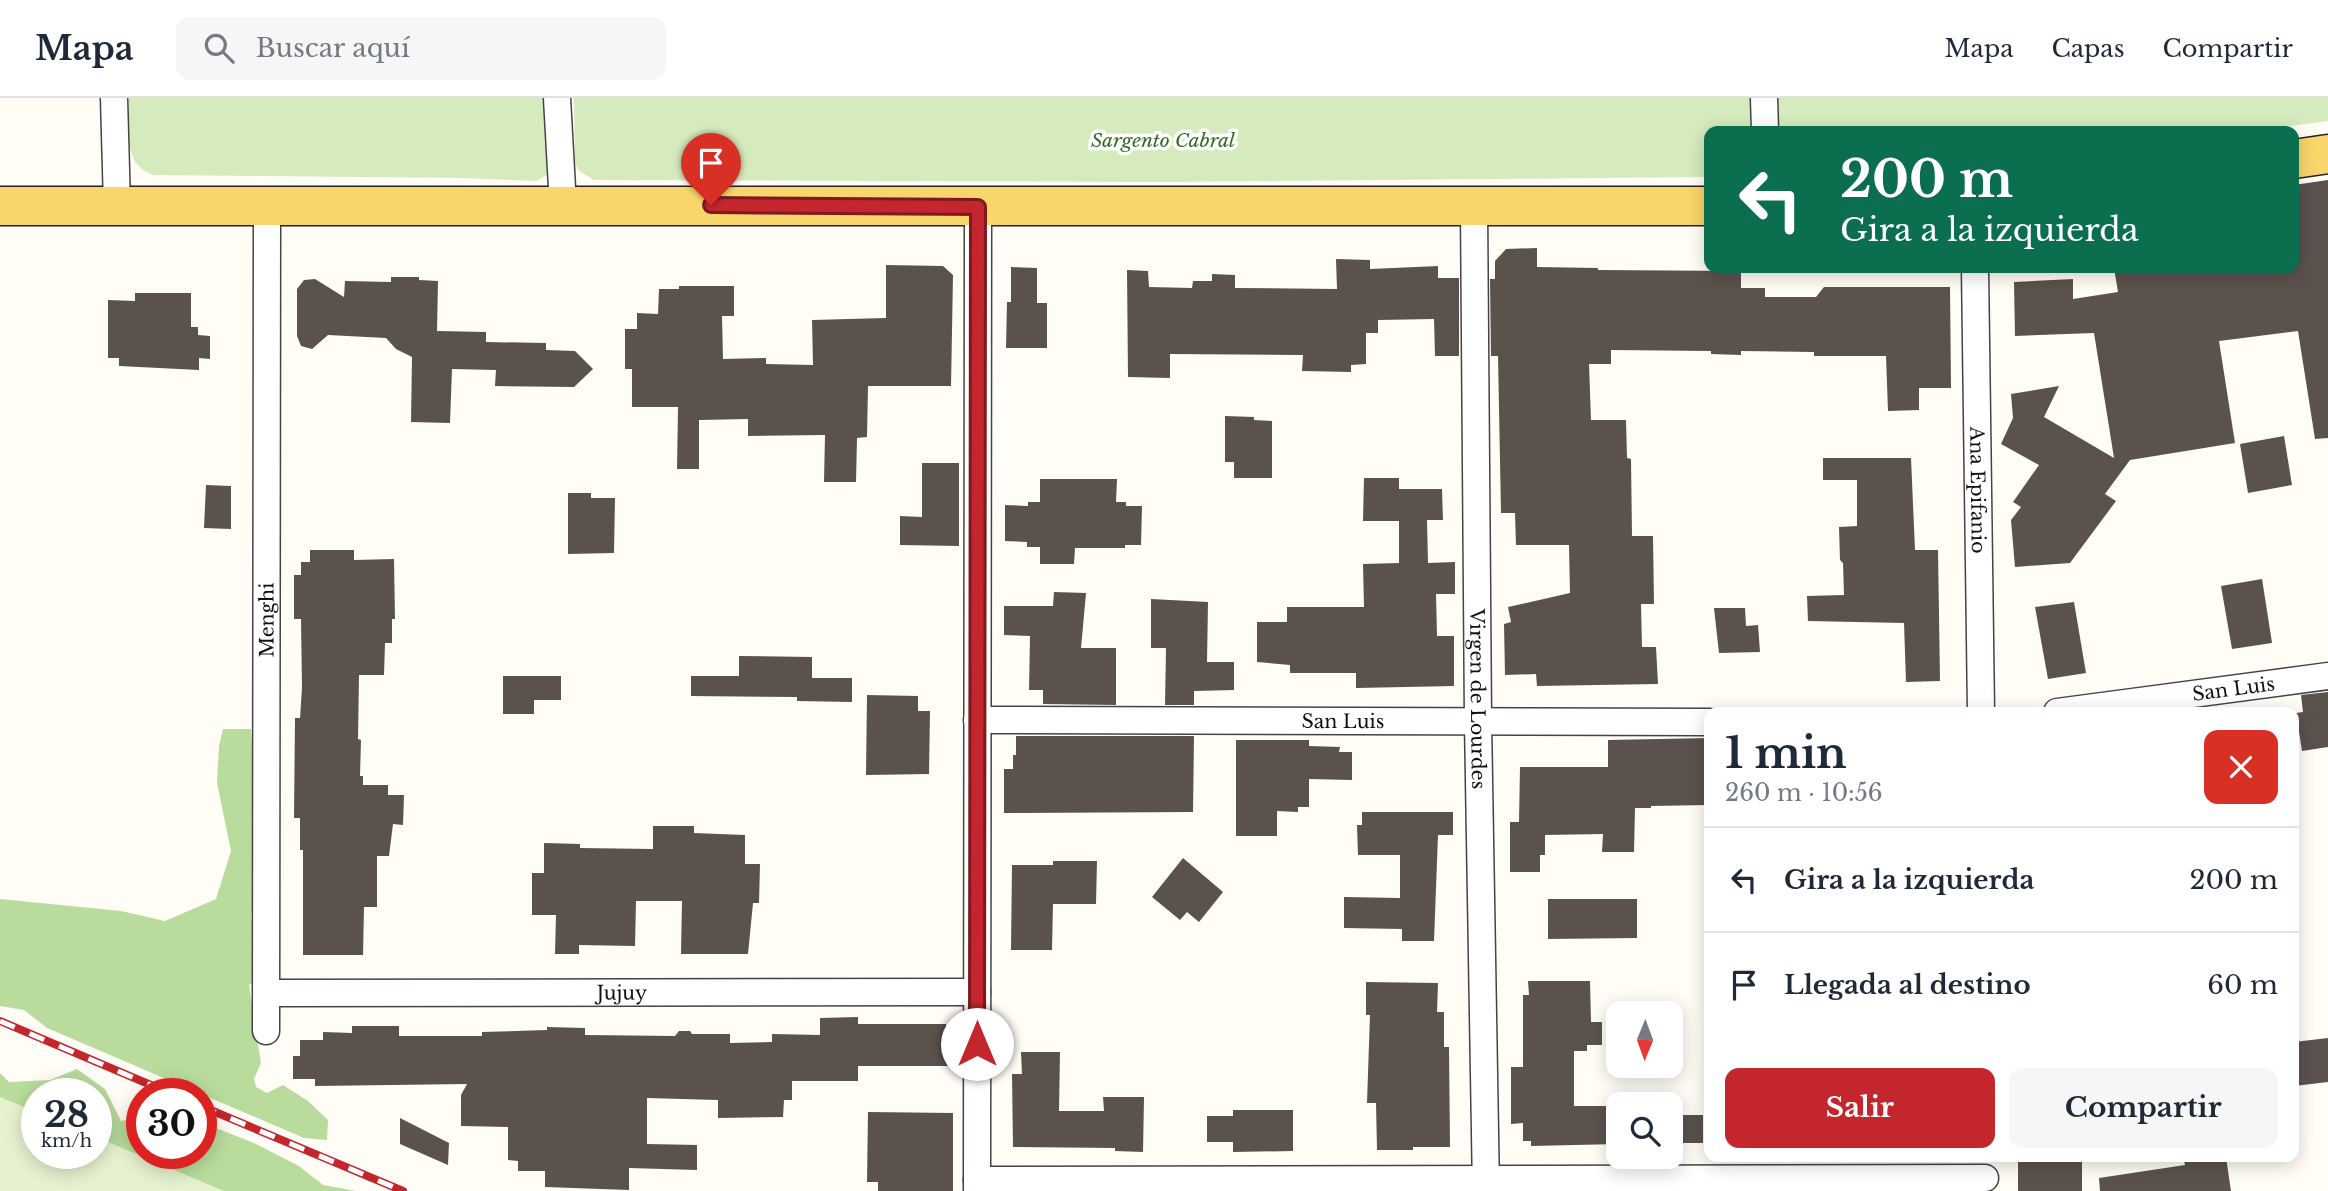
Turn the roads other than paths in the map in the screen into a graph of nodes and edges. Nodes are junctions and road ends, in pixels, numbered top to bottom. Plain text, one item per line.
1 (114, 98) edge
2 (557, 98) edge
3 (1764, 98) edge
4 (1765, 126) edge
5 (2328, 153) edge
6 (2299, 158) edge
7 (0, 206) edge
8 (117, 206) junction
9 (563, 206) junction
10 (1704, 206) edge
11 (267, 207) junction
12 (978, 207) junction
13 (1474, 207) junction
14 (1975, 273) edge
15 (2328, 676) edge
16 (1981, 707) edge
17 (2095, 707) edge
18 (977, 720) junction
19 (1478, 721) junction
20 (1704, 722) edge
21 (977, 992) junction
22 (267, 993) junction
23 (266, 1031) dead end
24 (1985, 1175) edge
25 (1486, 1184) edge
26 (977, 1186) edge

1 - 8 street
2 - 9 street
3 - 4 street
5 - 6 main road
7 - 8 main road
8 - 11 main road
9 - 11 main road
9 - 12 main road
10 - 13 main road
11 - 22 street, Menghi
12 - 13 main road
12 - 18 street
13 - 19 street, Virgen de Lourdes
14 - 16 street, Ana Epifanio
15 - 17 street, San Luis
18 - 19 street, San Luis
18 - 21 street
19 - 20 street, San Luis
19 - 25 street, Virgen de Lourdes
21 - 22 street, Jujuy
21 - 26 street
22 - 23 street, Menghi
24 - 25 street
25 - 26 street

